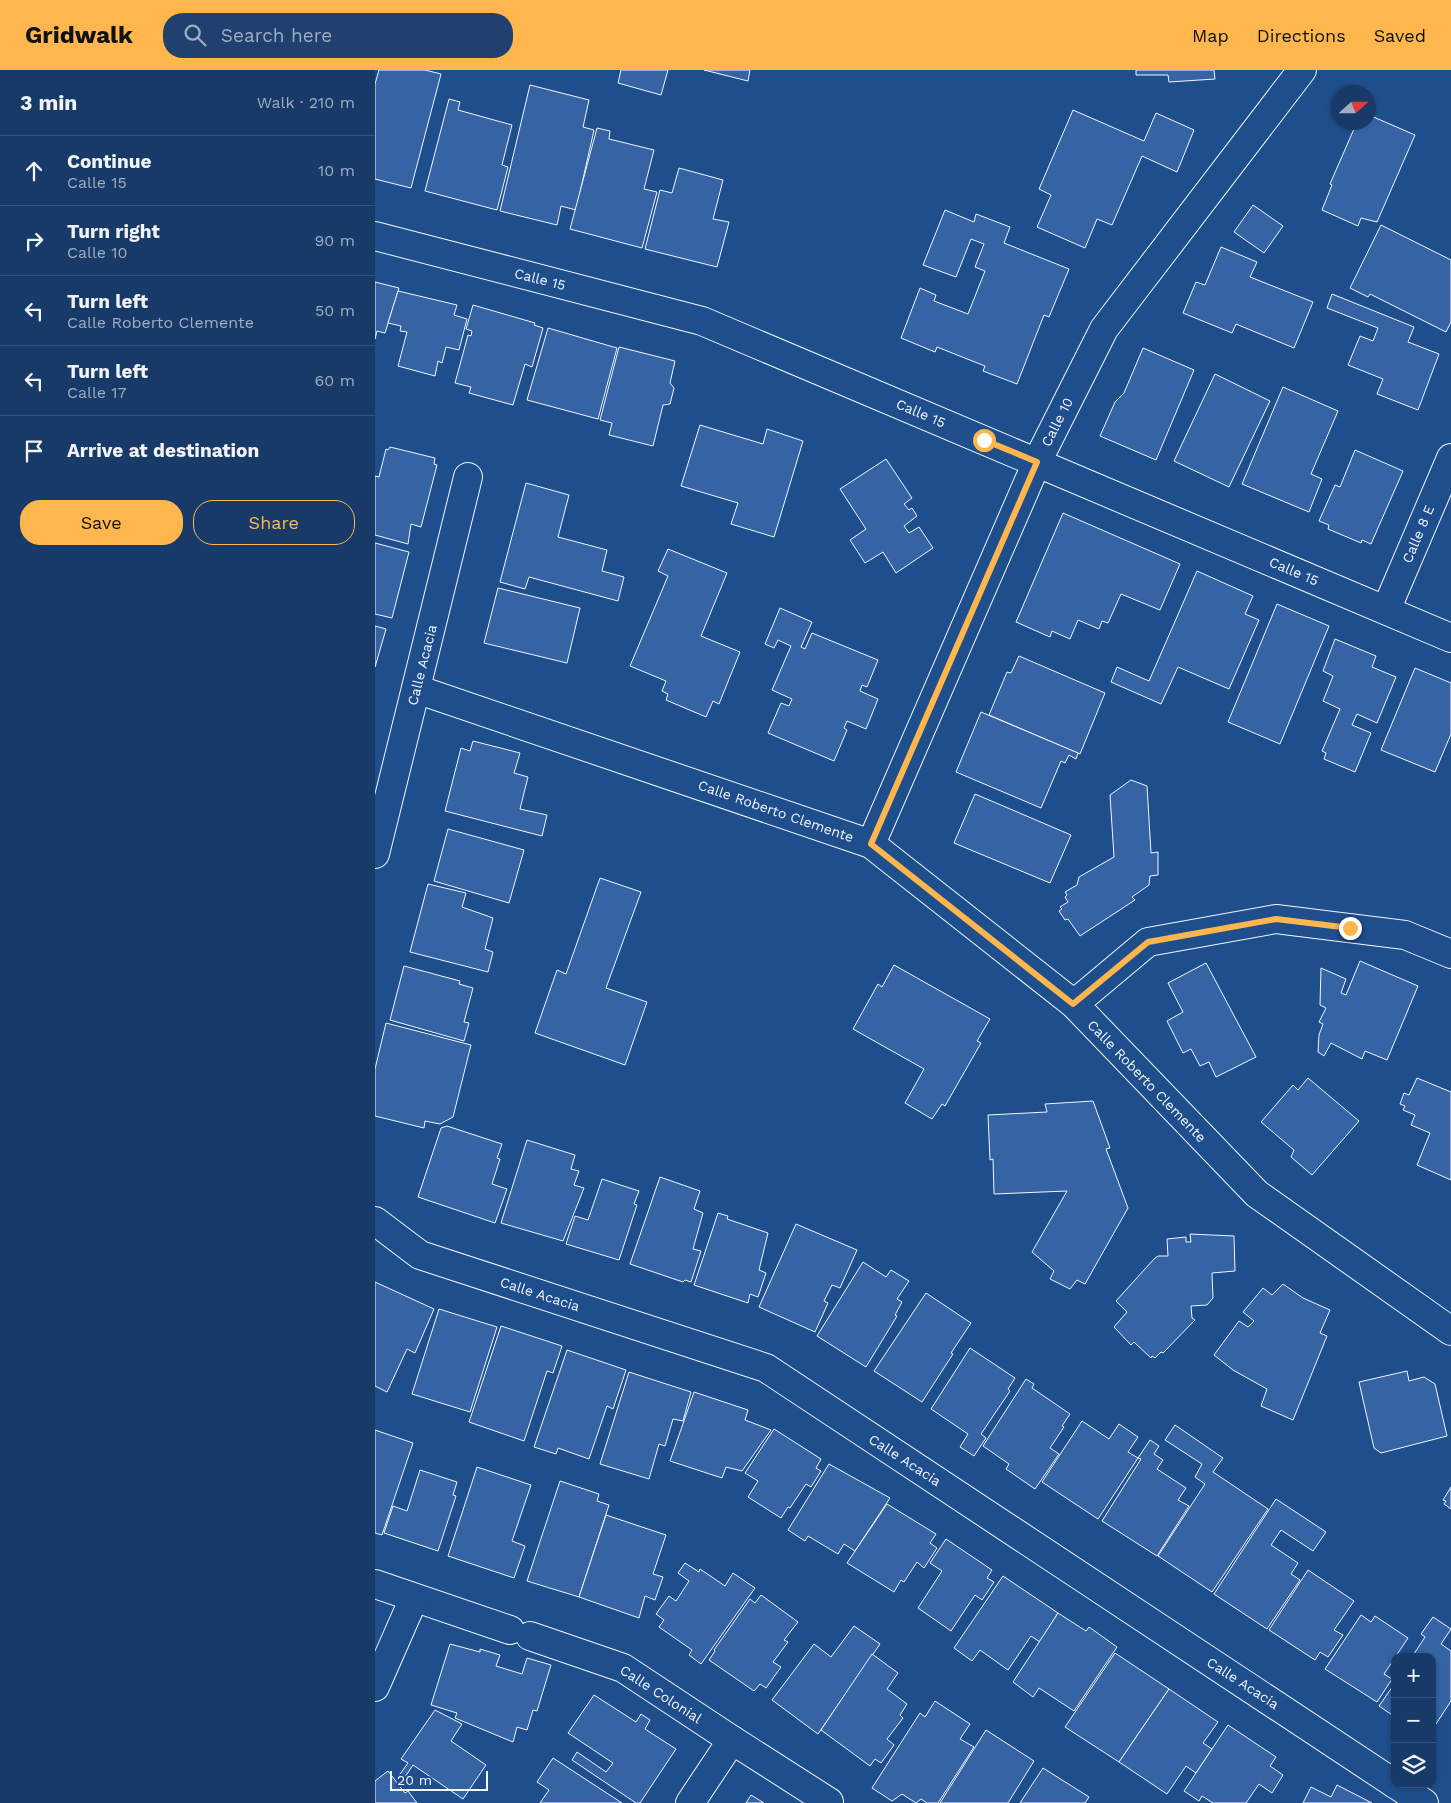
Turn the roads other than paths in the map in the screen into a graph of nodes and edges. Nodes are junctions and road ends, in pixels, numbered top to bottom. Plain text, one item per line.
1 (1302, 70) edge
2 (375, 236) edge
3 (1451, 458) edge
4 (1037, 462) junction
5 (468, 477) dead end
6 (1386, 610) junction
7 (1451, 638) edge
8 (417, 689) junction
9 (871, 844) junction
10 (375, 854) edge
11 (1451, 954) edge
12 (1073, 1004) junction
13 (375, 1221) edge
14 (1451, 1331) edge
15 (375, 1584) edge
16 (414, 1598) junction
17 (375, 1686) edge
18 (732, 1740) junction
19 (1391, 1781) edge
20 (1401, 1788) edge
21 (829, 1802) dead end
22 (690, 1803) edge
23 (1424, 1803) edge

1 - 4 street, Calle 10
2 - 4 street, Calle 15
3 - 6 street, Calle 8 E
4 - 6 street, Calle 15
4 - 9 street, Calle 10
5 - 8 street, Calle Acacia
6 - 7 street, Calle 15
8 - 9 street, Calle Roberto Clemente
8 - 10 street, Calle Acacia
9 - 12 street, Calle Roberto Clemente
11 - 12 street
12 - 14 street, Calle Roberto Clemente
13 - 19 street, Calle Acacia
15 - 16 street, Calle Colonial
16 - 17 street
16 - 18 street, Calle Colonial
18 - 21 street, Calle Colonial
18 - 22 street
20 - 23 street, Calle Acacia

